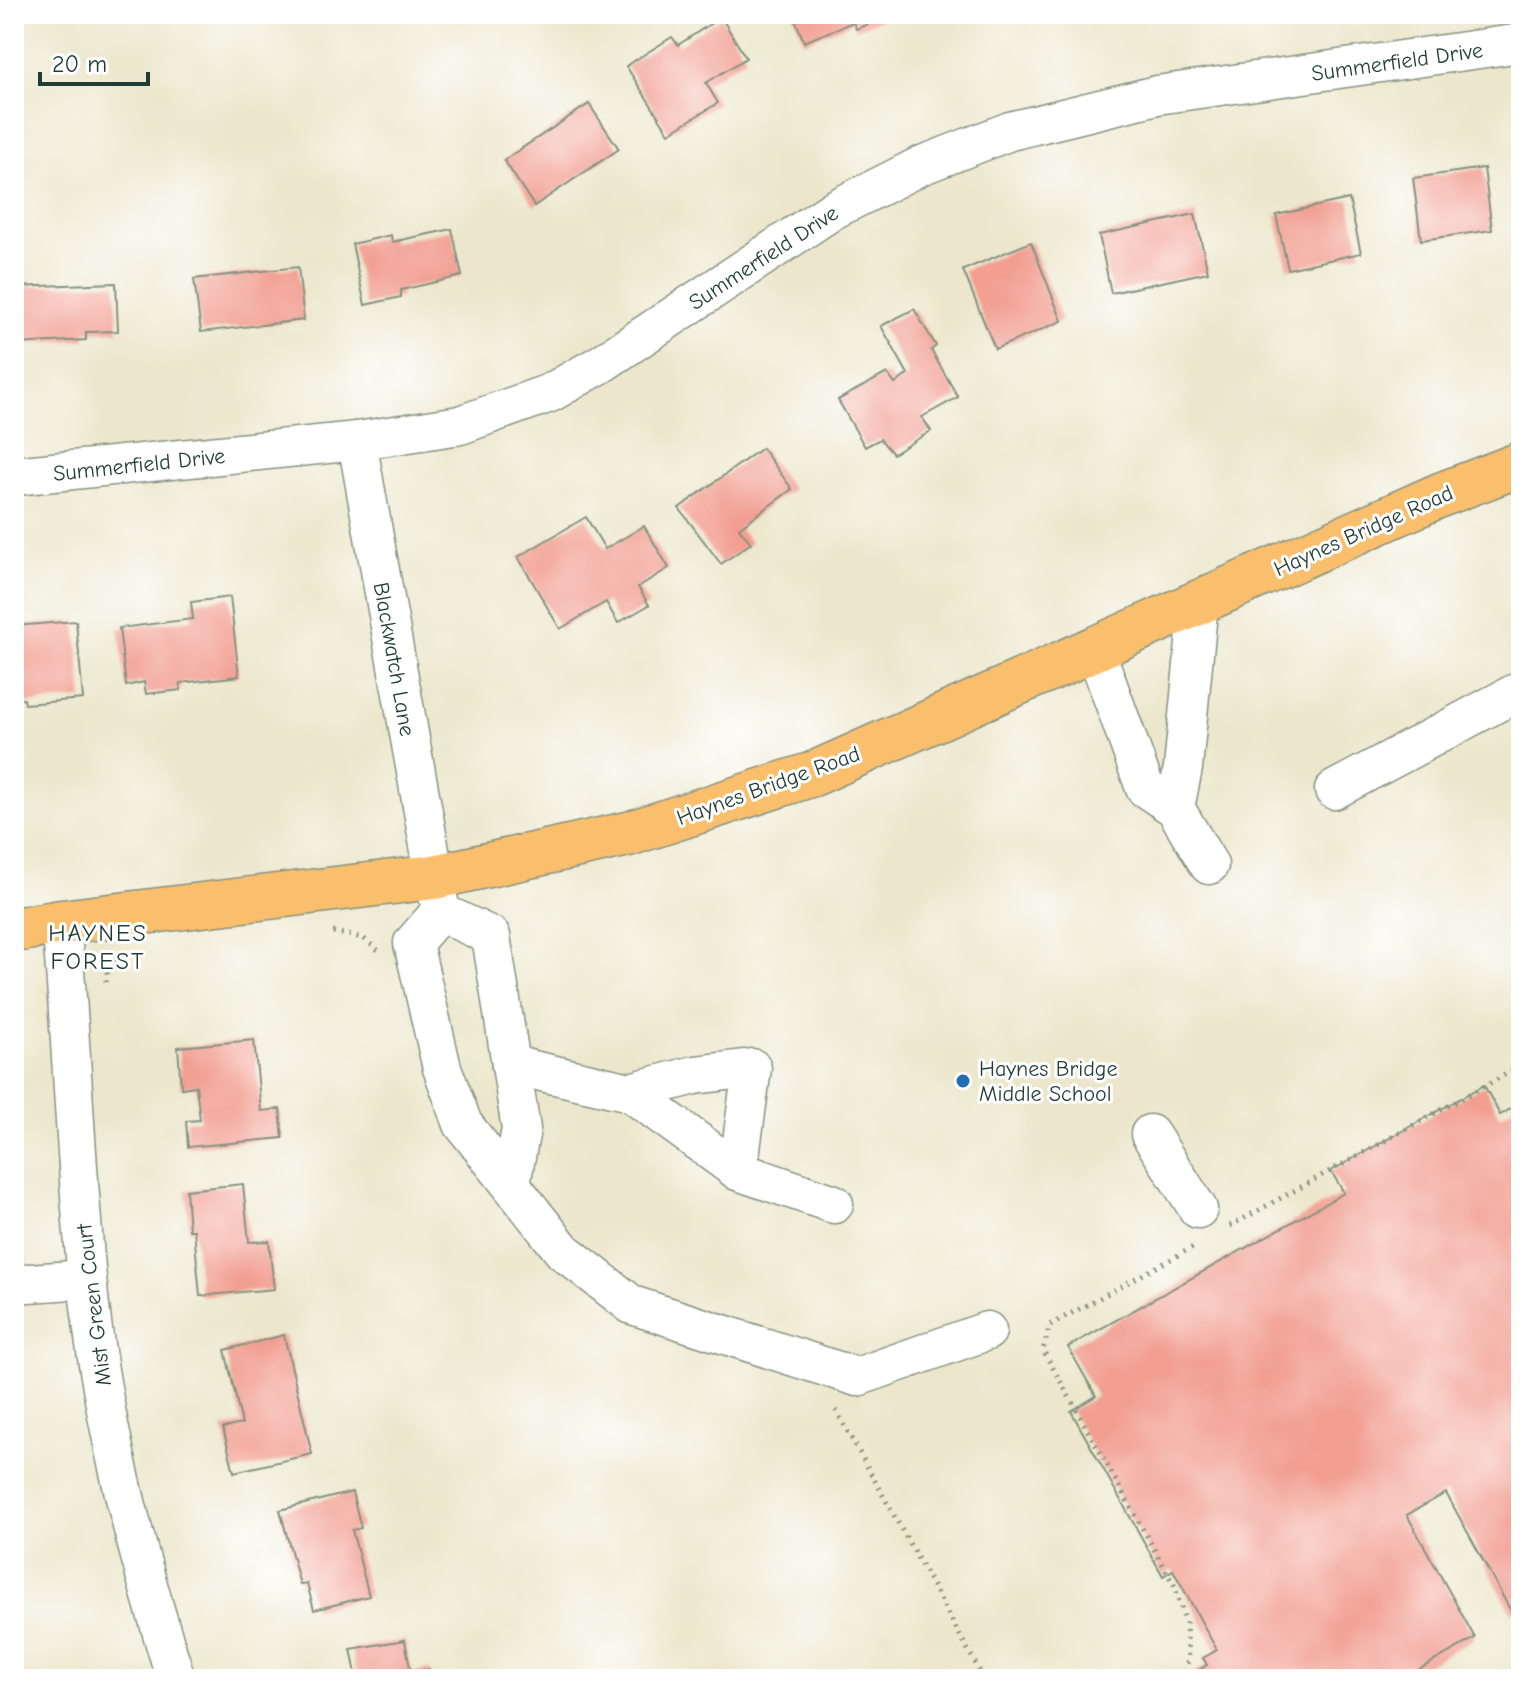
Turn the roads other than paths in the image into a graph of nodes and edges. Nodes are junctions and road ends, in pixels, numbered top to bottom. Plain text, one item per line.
1 (1521, 43) edge
2 (357, 441) junction
3 (1521, 464) edge
4 (14, 476) edge
5 (1199, 602) junction
6 (1095, 649) junction
7 (1521, 690) edge
8 (1334, 790) dead end
9 (1175, 808) junction
10 (1209, 865) dead end
11 (437, 894) junction
12 (61, 922) junction
13 (14, 930) edge
14 (511, 1065) junction
15 (630, 1092) junction
16 (1150, 1134) dead end
17 (738, 1171) junction
18 (511, 1184) junction
19 (834, 1204) dead end
20 (1209, 1226) road end
21 (87, 1279) junction
22 (14, 1284) edge
23 (987, 1331) dead end
24 (176, 1679) edge

1 - 2 street, Summerfield Drive
2 - 4 street, Summerfield Drive
2 - 11 street, Blackwatch Lane
3 - 5 main road, Haynes Bridge Road
5 - 6 main road, Haynes Bridge Road
5 - 9 street
6 - 9 street
6 - 11 main road, Haynes Bridge Road
7 - 8 street
9 - 10 street
11 - 12 main road, Haynes Bridge Road
11 - 14 street
11 - 18 street
12 - 13 main road, Haynes Bridge Road
12 - 21 street, Mist Green Court
14 - 15 street
14 - 18 street
15 - 17 street
15 - 17 street
16 - 20 street
17 - 19 street
18 - 23 street
21 - 22 street
21 - 24 street, Mist Green Court

